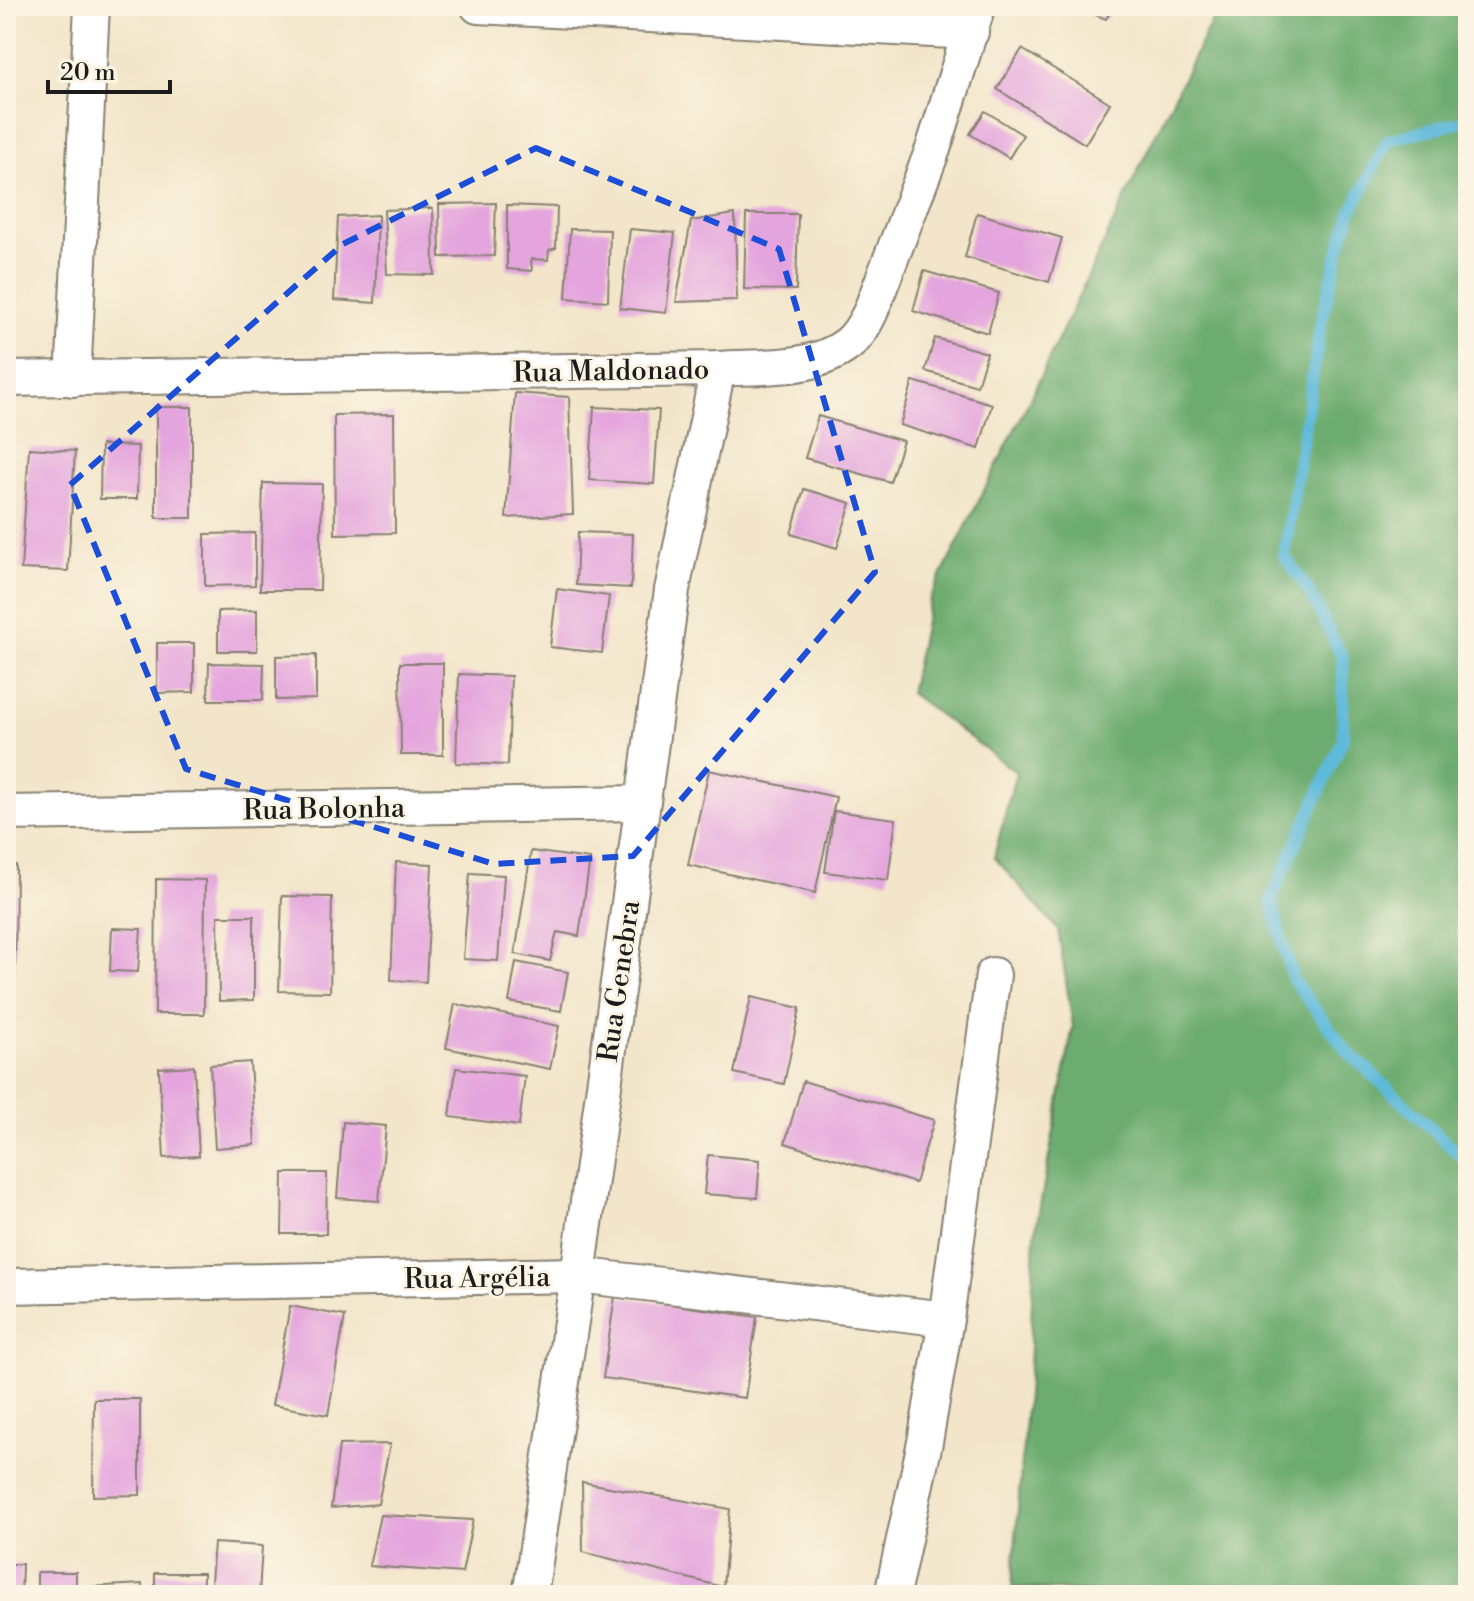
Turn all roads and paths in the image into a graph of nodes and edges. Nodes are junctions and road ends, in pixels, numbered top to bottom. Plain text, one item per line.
1 (92, 6) edge
2 (478, 6) edge
3 (974, 19) edge
4 (718, 369) junction
5 (6, 379) edge
6 (73, 379) junction
7 (642, 803) junction
8 (6, 813) edge
9 (993, 975) dead end
10 (578, 1275) junction
11 (6, 1286) edge
12 (946, 1319) junction
13 (530, 1595) edge
14 (892, 1595) edge

1 - 6 street
2 - 3 street
3 - 4 street, Rua Maldonado
4 - 6 street, Rua Maldonado
4 - 7 street, Rua Genebra
5 - 6 street, Rua Maldonado
7 - 8 street, Rua Bolonha
7 - 10 street, Rua Genebra
9 - 12 street
10 - 11 street, Rua Argélia
10 - 12 street, Rua Argélia
10 - 13 street, Rua Genebra
12 - 14 street

